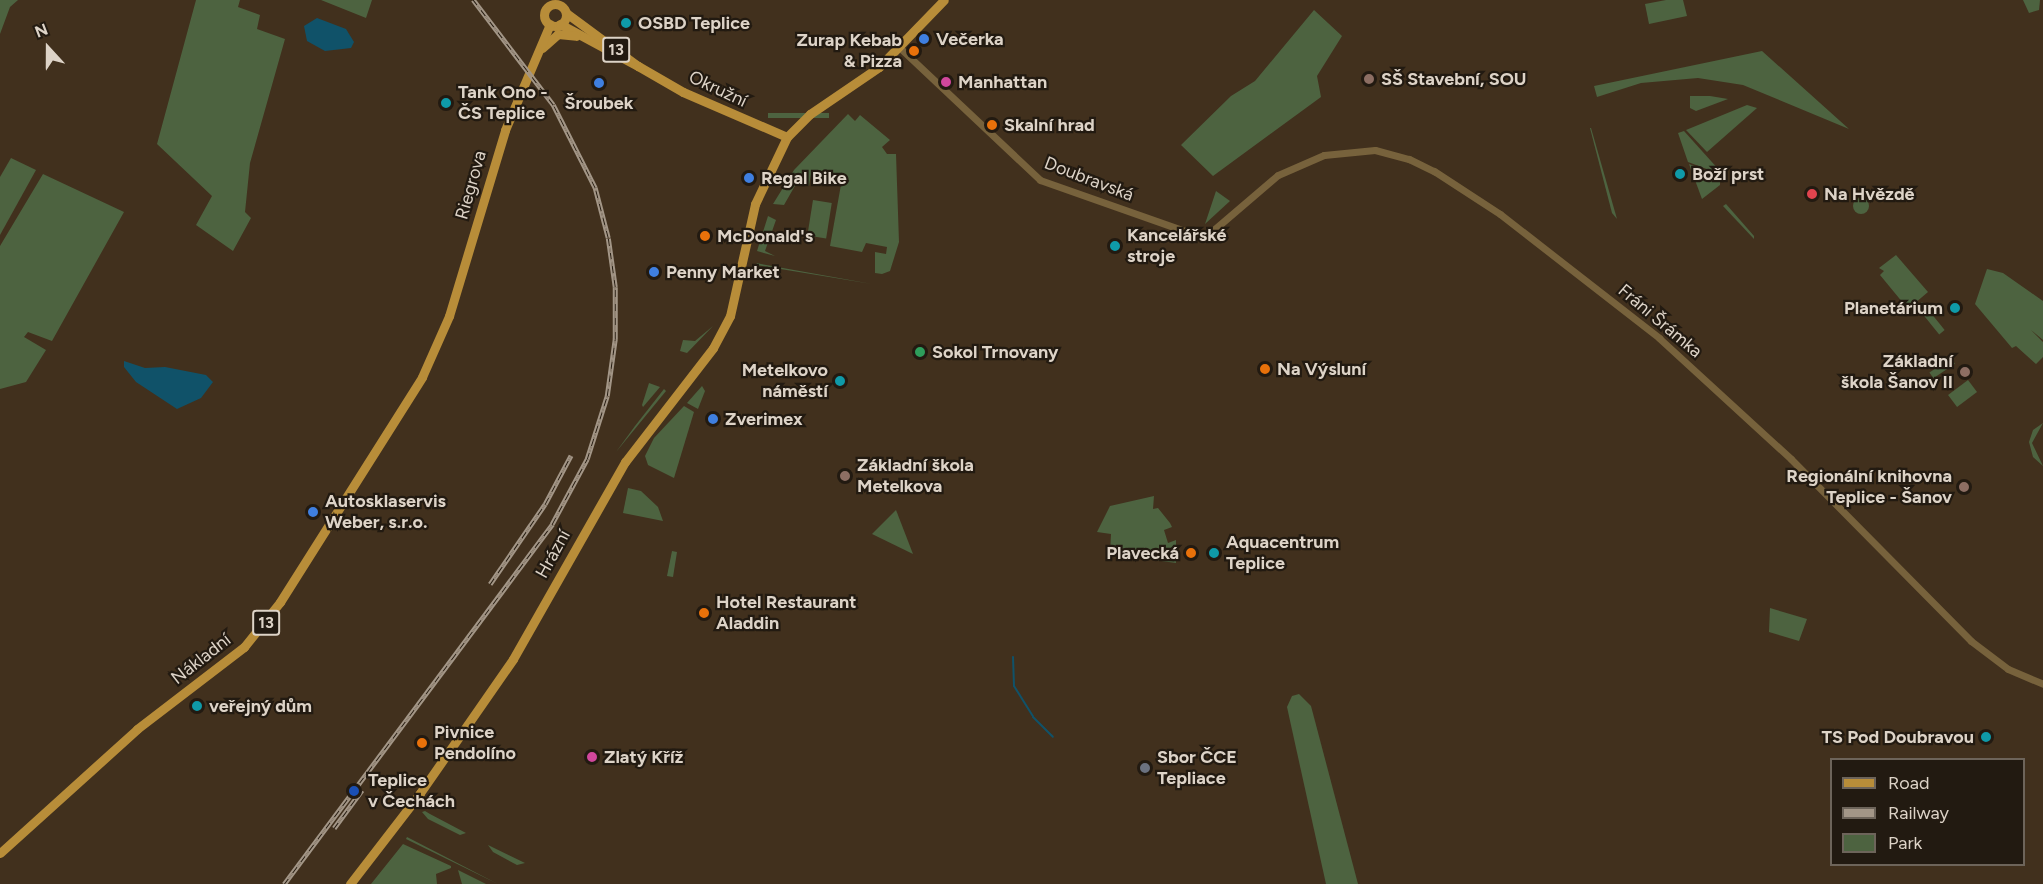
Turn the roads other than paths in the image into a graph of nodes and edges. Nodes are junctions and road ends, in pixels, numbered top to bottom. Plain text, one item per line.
1 (944, 0) edge
2 (566, 13) junction
3 (550, 24) junction
4 (560, 24) junction
5 (899, 47) junction
6 (606, 50) junction
7 (536, 55) junction
8 (638, 66) junction
9 (787, 137) junction
10 (1206, 236) joint
11 (431, 358) joint
12 (2043, 684) edge
13 (0, 853) edge
14 (350, 884) edge

1 - 5 main road, Hrázní
2 - 3 main road, 13
2 - 4 main road
2 - 8 main road, Okružní / 13
3 - 4 main road, 13
3 - 7 main road, Riegrova / 13
4 - 6 main road, Okružní / 13
5 - 9 main road, Hrázní
5 - 10 street, Doubravská
6 - 7 main road, 13
6 - 8 main road, Okružní / 13
7 - 11 main road, Riegrova / 13
8 - 9 main road, Okružní / 13
9 - 14 main road, Hrázní
10 - 12 street, Fráni Šrámka
11 - 13 main road, Nákladní / 13

